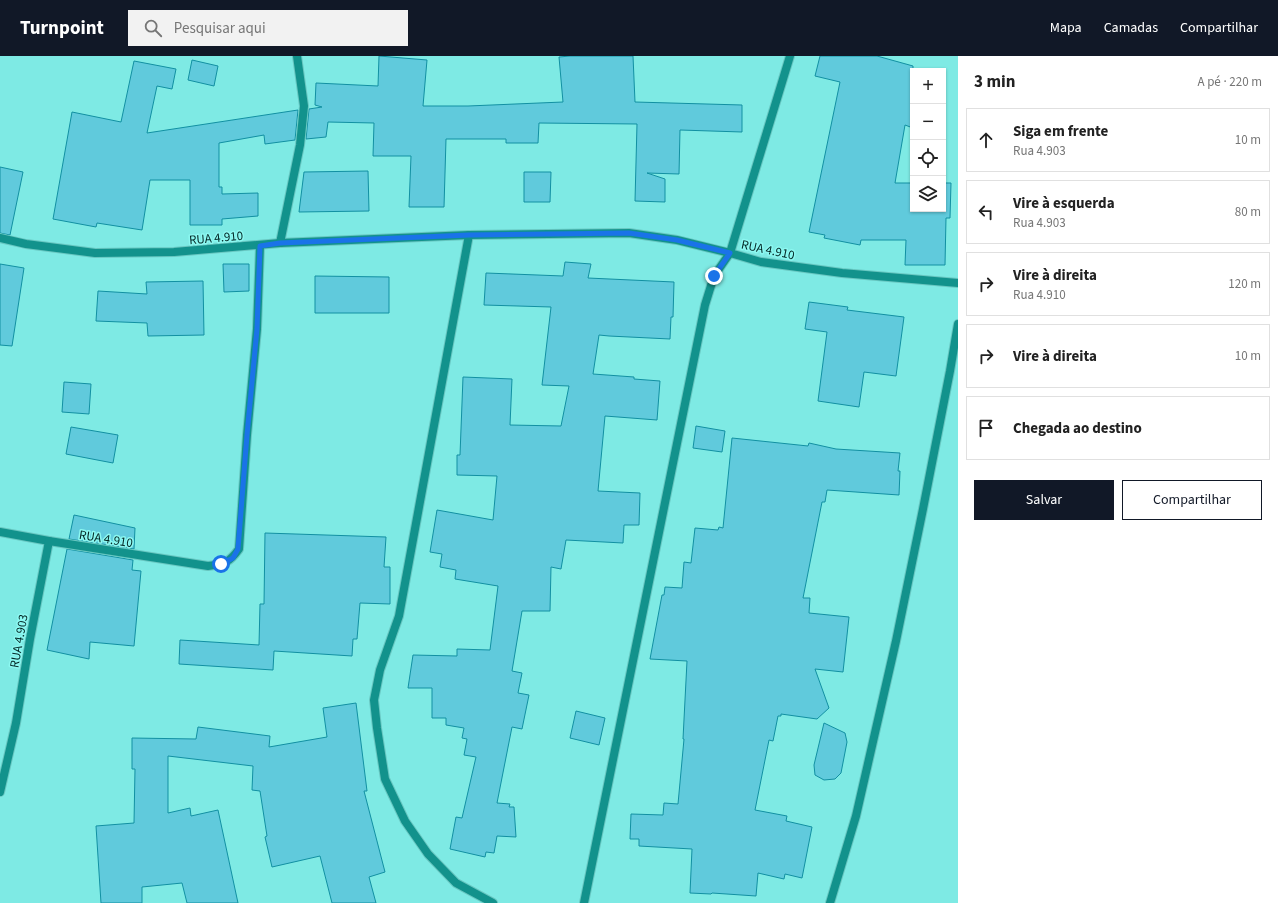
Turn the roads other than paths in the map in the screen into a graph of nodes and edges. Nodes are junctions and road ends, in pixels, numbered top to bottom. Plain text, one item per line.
1 (297, 56) edge
2 (790, 56) edge
3 (469, 235) junction
4 (0, 238) edge
5 (280, 243) junction
6 (260, 246) junction
7 (730, 253) junction
8 (958, 283) edge
9 (958, 324) edge
10 (0, 532) edge
11 (48, 541) junction
12 (0, 792) edge
13 (493, 903) edge
14 (584, 903) edge
15 (830, 903) edge

1 - 5 street
2 - 7 street
3 - 5 street, RUA 4.910
3 - 7 street, RUA 4.910
3 - 13 street
4 - 6 street, RUA 4.910
5 - 6 street, RUA 4.910
6 - 11 street, RUA 4.910
7 - 8 street, RUA 4.910
7 - 14 street
9 - 15 street
10 - 11 street, RUA 4.910
11 - 12 street, RUA 4.903

